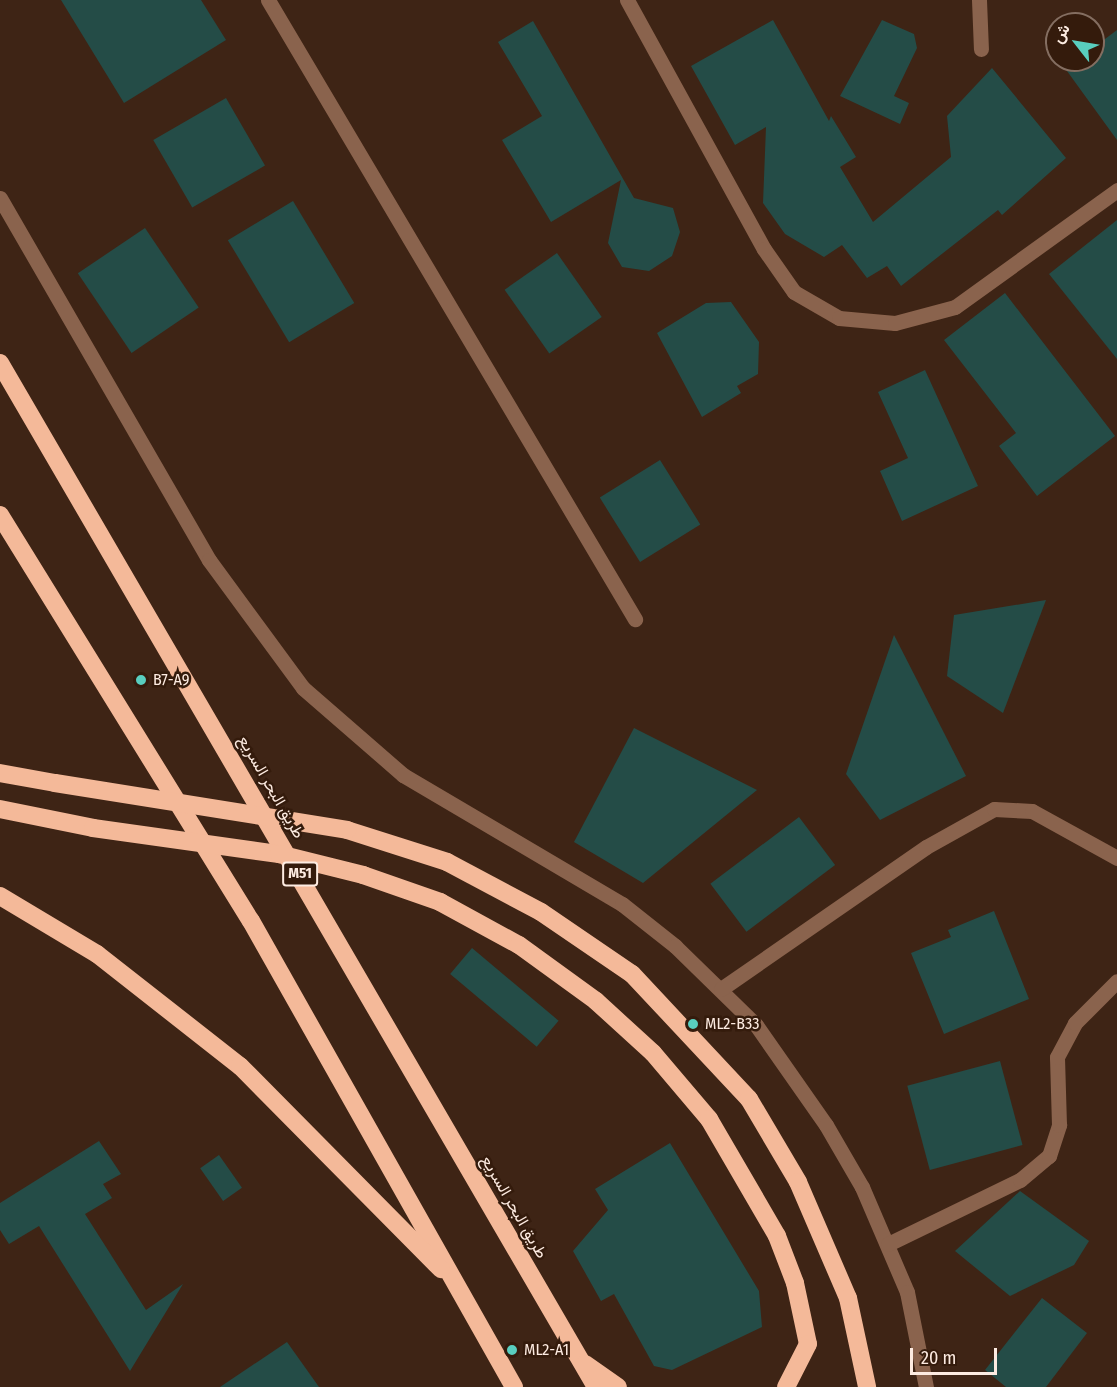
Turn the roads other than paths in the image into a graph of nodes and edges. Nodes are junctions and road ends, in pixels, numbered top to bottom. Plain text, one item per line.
1 (268, 0) edge
2 (627, 0) edge
3 (979, 0) edge
4 (981, 49) dead end
5 (1117, 190) edge
6 (0, 198) edge
7 (0, 363) edge
8 (0, 514) edge
9 (635, 619) dead end
10 (0, 773) edge
11 (0, 809) edge
12 (1117, 858) edge
13 (0, 896) edge
14 (1117, 981) edge
15 (721, 989) junction
16 (888, 1244) junction
17 (458, 1287) junction
18 (579, 1360) junction
19 (514, 1387) edge
20 (596, 1387) edge
21 (618, 1387) edge
22 (786, 1387) edge
23 (867, 1387) edge
24 (926, 1387) edge

1 - 9 street
2 - 5 street
3 - 4 street
6 - 15 street
7 - 18 highway, طريق البحر السريع / M51
8 - 17 highway
10 - 23 highway, bridge
11 - 22 highway, bridge
12 - 15 street
13 - 17 highway
14 - 16 street
15 - 16 street
16 - 24 street
17 - 19 highway
18 - 20 highway, طريق البحر السريع / M51
18 - 21 highway

